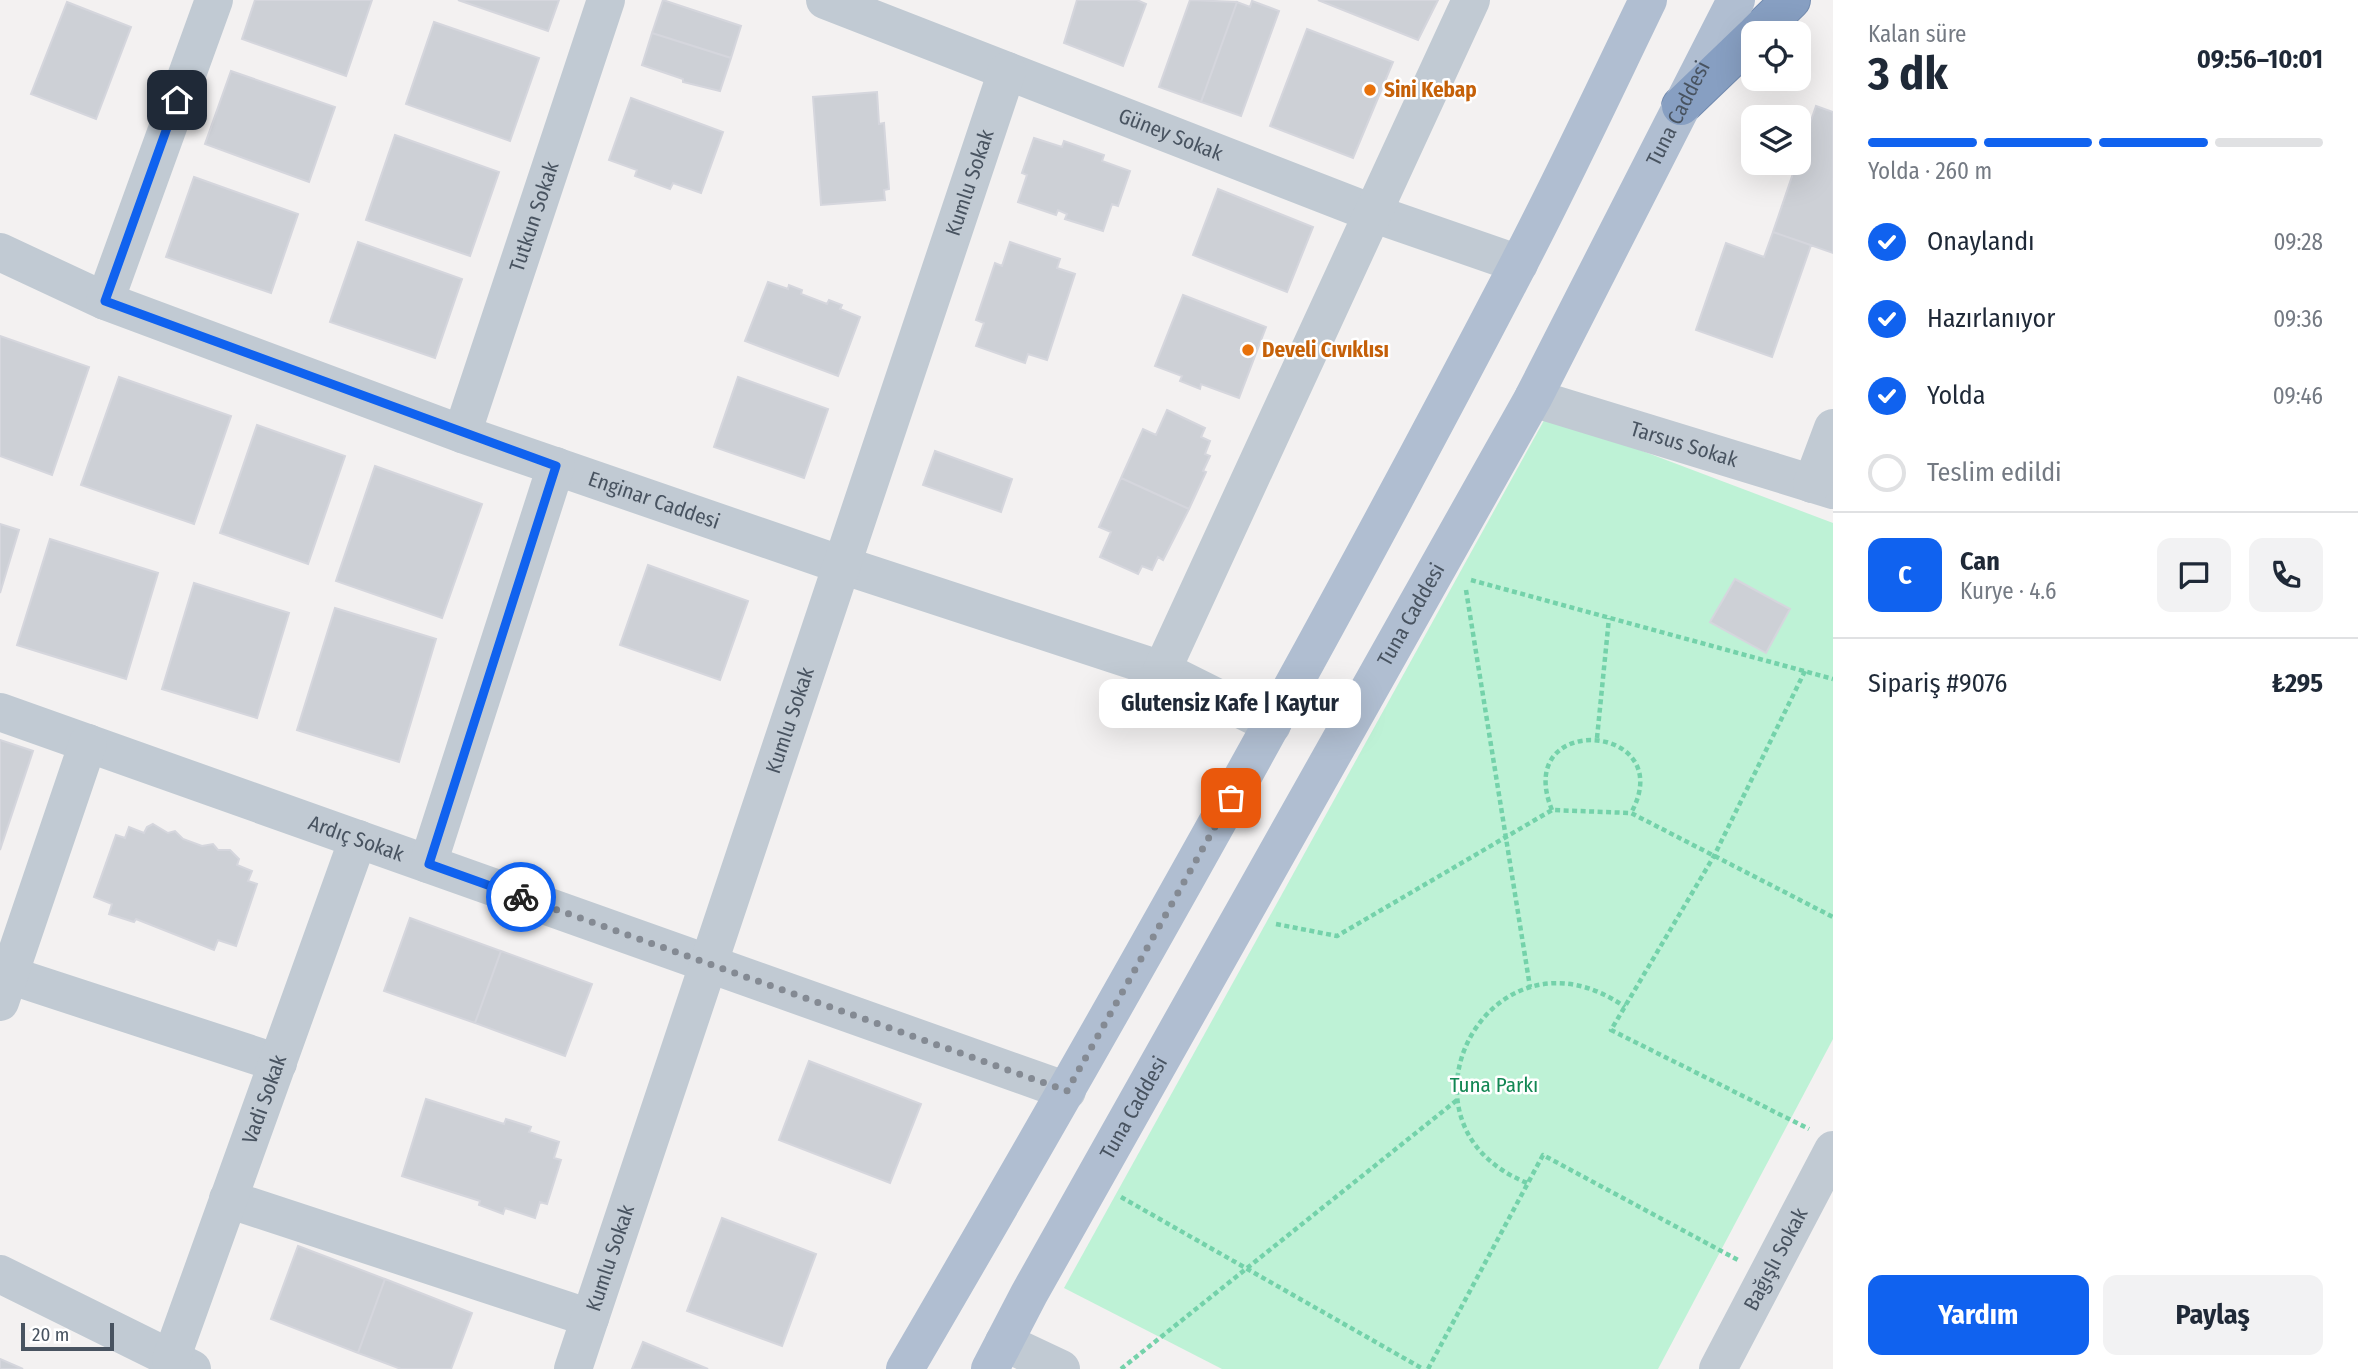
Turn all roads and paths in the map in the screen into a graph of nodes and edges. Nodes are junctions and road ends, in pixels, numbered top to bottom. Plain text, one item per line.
1 (214, 0) edge
2 (606, 0) edge
3 (825, 0) edge
4 (1471, 0) edge
5 (1648, 0) edge
6 (1736, 0) edge
7 (1791, 0) edge
8 (1769, 21) edge
9 (1741, 48) edge
10 (1007, 71) junction
11 (1681, 106) junction
12 (1372, 213) junction
13 (0, 252) edge
14 (1519, 264) junction
15 (105, 301) junction
16 (1533, 398) junction
17 (1833, 428) edge
18 (462, 433) junction
19 (556, 466) junction
20 (1822, 487) edge
21 (842, 565) junction
22 (1609, 618) junction
23 (1162, 670) junction
24 (1805, 671) junction
25 (1833, 679) edge
26 (0, 712) edge
27 (1272, 725) junction
28 (1597, 738) junction
29 (88, 743) junction
30 (1552, 810) junction
31 (1631, 813) junction
32 (1506, 838) junction
33 (358, 839) junction
34 (1714, 856) junction
35 (429, 864) junction
36 (1241, 917) junction
37 (1833, 917) edge
38 (709, 964) junction
39 (5, 988) edge
40 (1530, 988) junction
41 (1625, 1007) junction
42 (278, 1063) junction
43 (1067, 1091) junction
44 (1457, 1100) junction
45 (1827, 1142) edge
46 (1093, 1181) junction
47 (1527, 1183) junction
48 (228, 1199) junction
49 (1247, 1269) junction
50 (0, 1274) edge
51 (1767, 1276) junction
52 (590, 1318) junction
53 (997, 1356) edge
54 (182, 1364) edge
55 (573, 1369) edge
56 (905, 1369) edge
57 (1062, 1369) edge
58 (1121, 1369) edge
59 (1425, 1369) edge
60 (1718, 1369) edge

1 - 15 street
2 - 18 street, Tutkun Sokak
3 - 10 street, Güney Sokak
4 - 12 street
5 - 14 main road
6 - 11 main road, Tuna Caddesi
7 - 8 highway
9 - 11 highway
10 - 12 street, Güney Sokak
10 - 21 street, Kumlu Sokak
11 - 16 main road, Tuna Caddesi
12 - 14 street, Güney Sokak
12 - 23 street
13 - 15 street, Enginar Caddesi
14 - 27 main road
15 - 18 street, Enginar Caddesi
16 - 20 street, Tarsus Sokak
16 - 36 main road, Tuna Caddesi
17 - 20 street
18 - 19 street, Enginar Caddesi
19 - 21 street, Enginar Caddesi
19 - 35 street
21 - 23 street, Enginar Caddesi
21 - 38 street, Kumlu Sokak
22 - 24 path
22 - 28 path
22 - 32 path
23 - 27 street, Enginar Caddesi
24 - 25 path
24 - 34 path
26 - 29 street, Ardıç Sokak
27 - 43 main road
28 - 30 path
28 - 31 path
29 - 33 street, Ardıç Sokak
29 - 39 street
30 - 31 path
30 - 32 path
31 - 34 path
32 - 36 path
32 - 40 path
33 - 35 street, Ardıç Sokak
33 - 42 street, Vadi Sokak
34 - 37 path
34 - 41 path
35 - 38 street, Ardıç Sokak
36 - 46 main road, Tuna Caddesi
38 - 43 street, Ardıç Sokak
38 - 52 street, Kumlu Sokak
39 - 42 street
40 - 41 path
40 - 44 path
41 - 45 path
42 - 48 street, Vadi Sokak
43 - 56 main road
44 - 47 path
44 - 49 path
45 - 51 street, Bağışlı Sokak
46 - 49 path
46 - 53 main road, Tuna Caddesi
47 - 51 path
47 - 59 path
48 - 52 street
48 - 54 street, Vadi Sokak
49 - 58 path
49 - 59 path
50 - 54 street
51 - 60 street, Bağışlı Sokak
52 - 55 street, Kumlu Sokak
53 - 57 street

